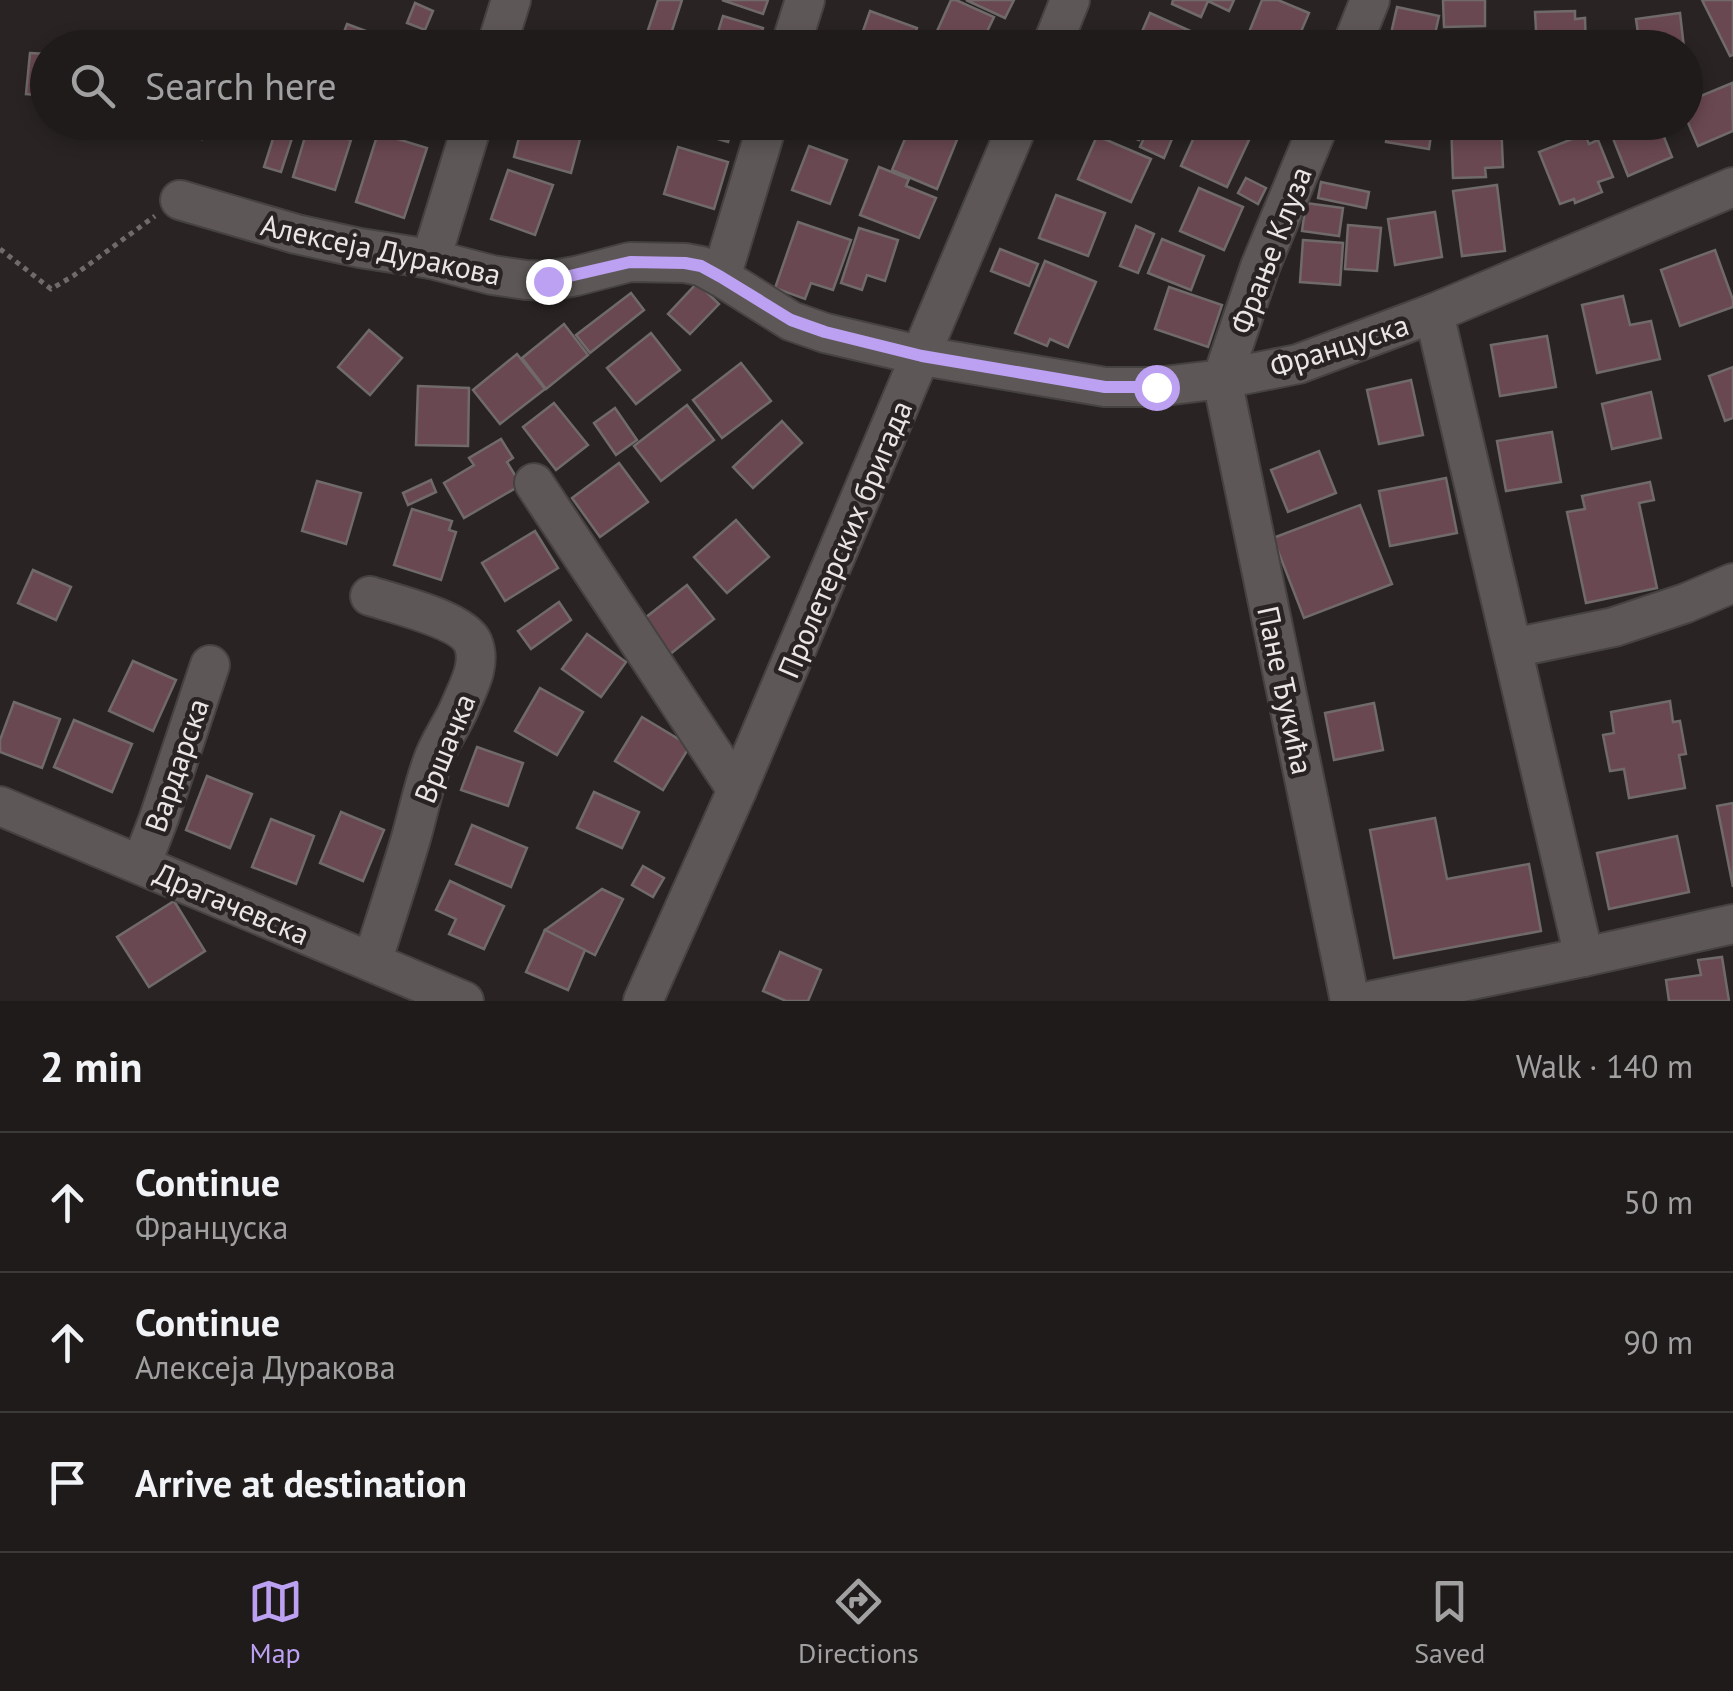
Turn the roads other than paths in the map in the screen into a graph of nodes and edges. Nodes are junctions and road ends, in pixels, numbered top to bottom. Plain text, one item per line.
1 (511, 0) edge
2 (805, 0) edge
3 (1070, 0) edge
4 (1370, 0) edge
5 (502, 30) edge
6 (796, 30) edge
7 (1058, 30) edge
8 (1358, 30) edge
9 (467, 140) edge
10 (763, 140) edge
11 (1012, 140) edge
12 (1313, 140) edge
13 (1733, 186) edge
14 (180, 200) road end
15 (431, 259) junction
16 (721, 277) junction
17 (1434, 313) junction
18 (922, 356) junction
19 (1222, 378) junction
20 (534, 483) dead end
21 (1733, 583) edge
22 (370, 596) dead end
23 (1512, 648) junction
24 (210, 666) dead end
25 (737, 790) junction
26 (0, 806) edge
27 (140, 865) junction
28 (1733, 924) edge
29 (1584, 957) junction
30 (372, 962) junction
31 (409, 991) edge
32 (464, 1001) edge
33 (643, 1001) edge
34 (1350, 1001) edge
35 (1369, 1001) edge

1 - 5 street
2 - 6 street
3 - 7 street
4 - 8 street
9 - 15 street
10 - 16 street
11 - 18 street, Пролетерских бригада
12 - 19 street, Фрање Клуза
13 - 17 street, Француска
14 - 15 street, Алексеја Дуракова
15 - 16 street, Алексеја Дуракова
16 - 18 street, Алексеја Дуракова
17 - 19 street, Француска
17 - 23 street
18 - 19 street, Француска
18 - 25 street, Пролетерских бригада
19 - 34 street, Пане Ђукића
20 - 25 street
21 - 23 street
22 - 30 street, Вршачка
23 - 29 street
24 - 27 street, Вардарска
25 - 33 street, Пролетерских бригада
26 - 27 street, Драгачевска
27 - 30 street, Драгачевска
28 - 29 street
29 - 35 street
30 - 31 street, Драгачевска
31 - 32 street, Драгачевска

